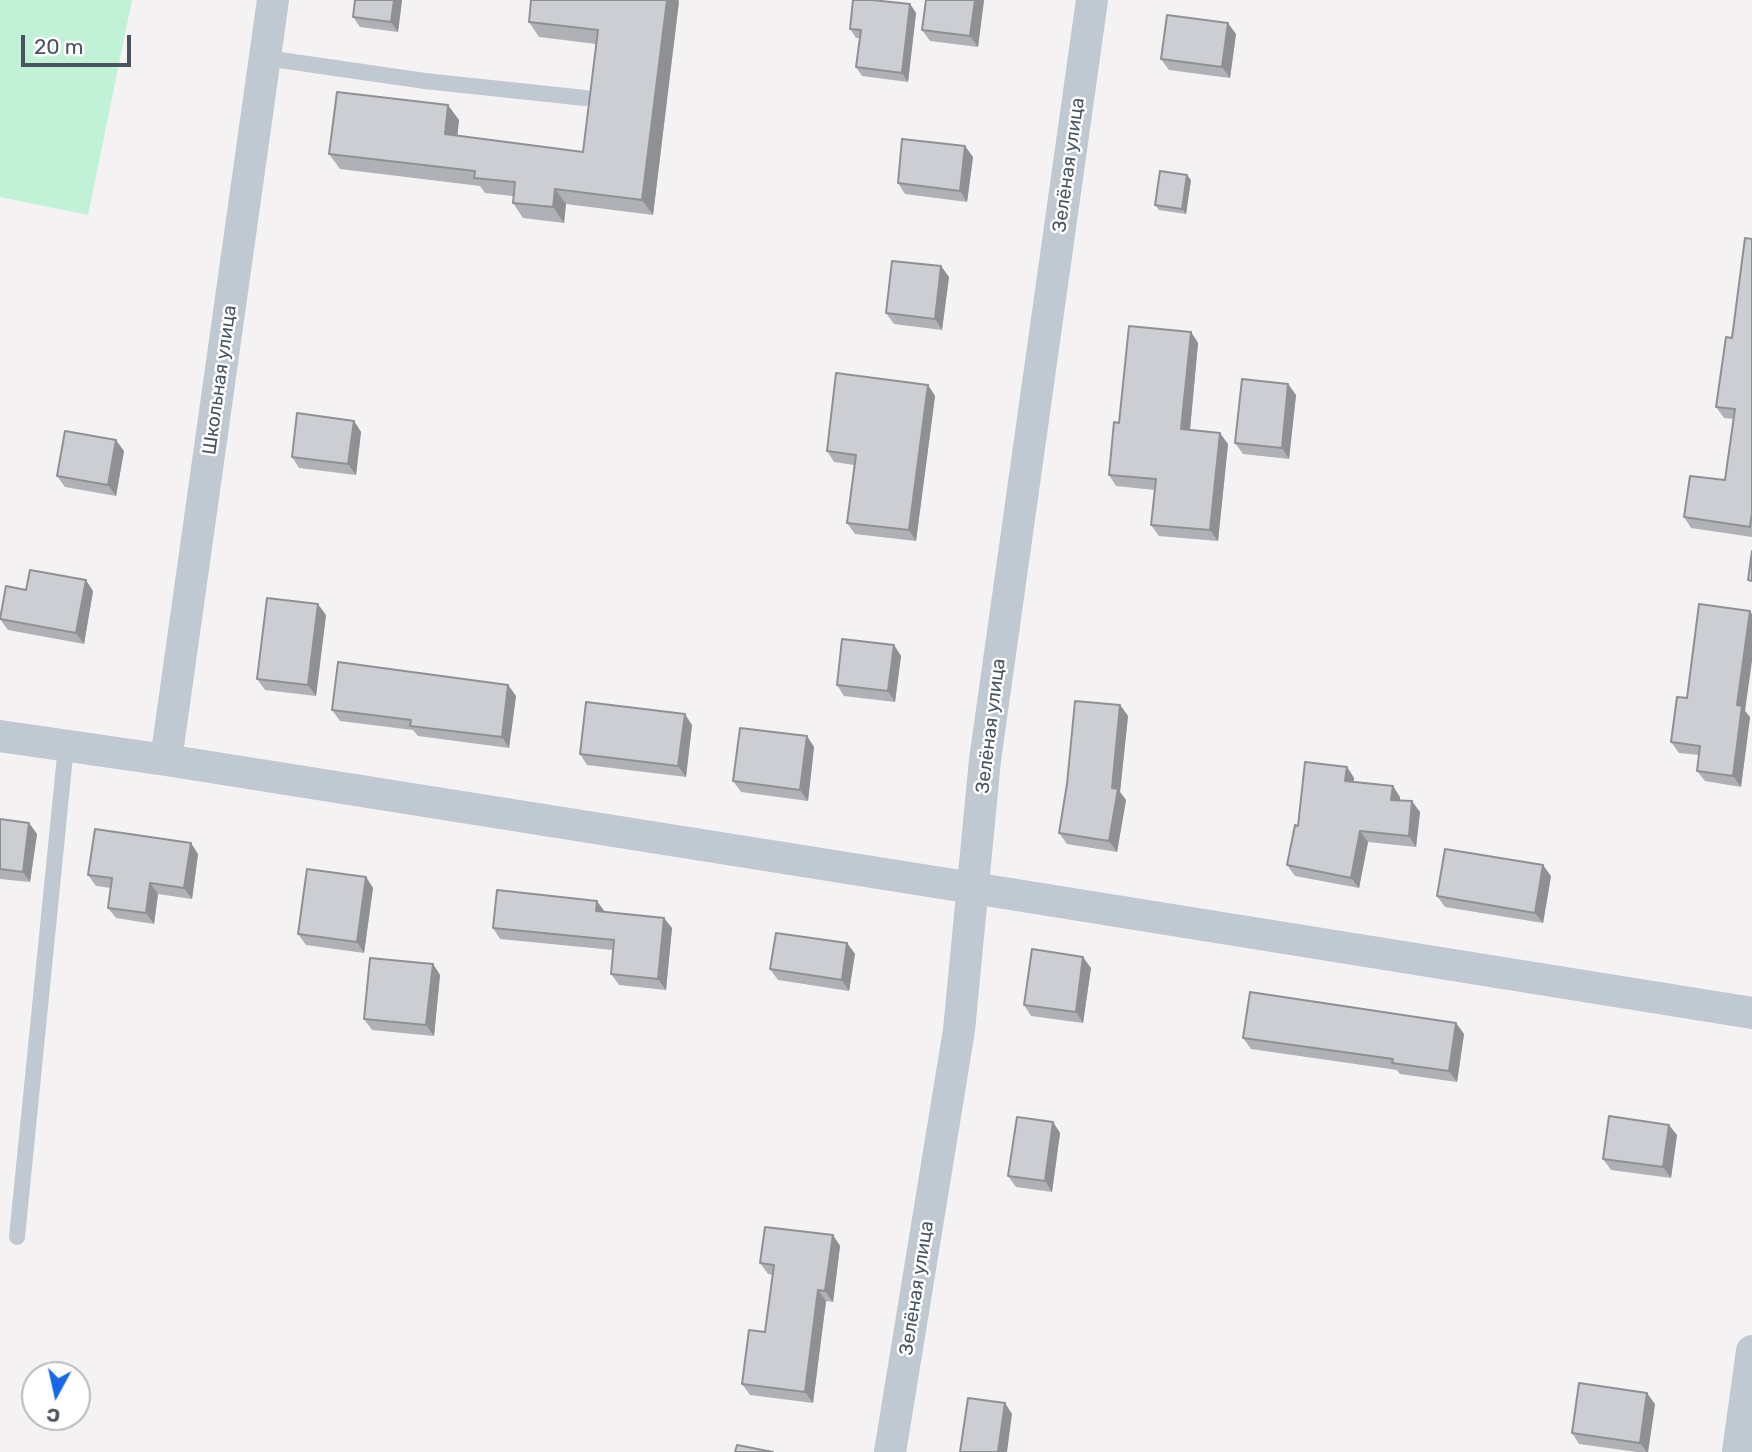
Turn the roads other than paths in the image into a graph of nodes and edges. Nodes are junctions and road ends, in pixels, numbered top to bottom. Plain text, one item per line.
1 (273, 0) edge
2 (1092, 0) edge
3 (265, 58) junction
4 (585, 98) dead end
5 (0, 736) edge
6 (66, 746) junction
7 (166, 760) junction
8 (973, 888) junction
9 (1752, 1013) edge
10 (17, 1237) dead end
11 (1752, 1351) edge
12 (890, 1452) edge
13 (1738, 1452) edge

1 - 3 street, Школьная улица
2 - 8 street, Зелёная улица
3 - 4 lane
3 - 7 street, Школьная улица
5 - 6 street
6 - 7 street
6 - 10 lane
7 - 8 street
8 - 9 street
8 - 12 street, Зелёная улица
11 - 13 street

